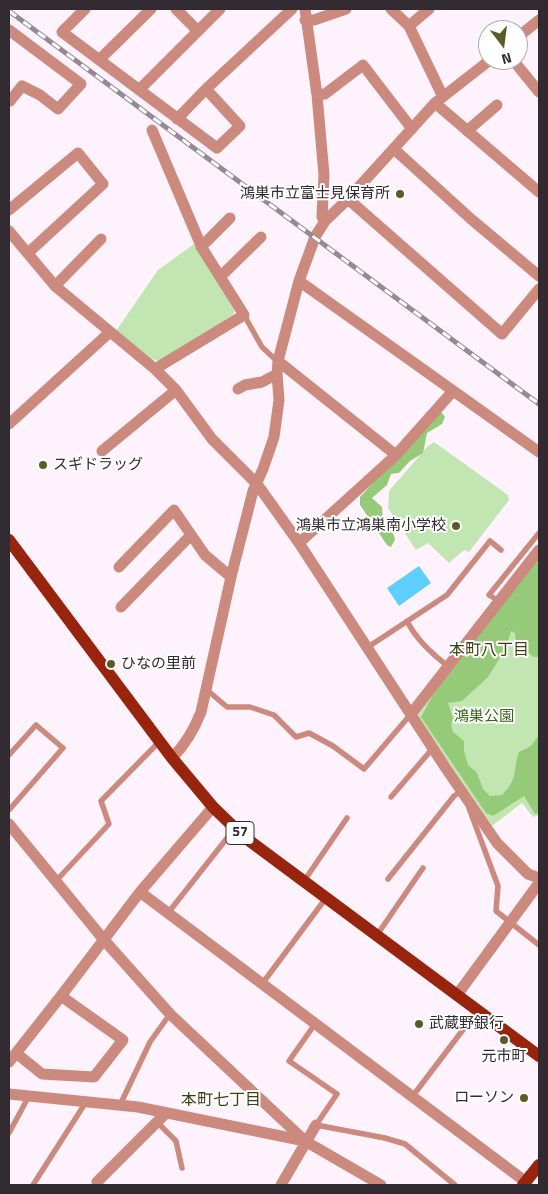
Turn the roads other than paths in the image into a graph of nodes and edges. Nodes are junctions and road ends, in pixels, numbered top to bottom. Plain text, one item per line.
1 (85, 9) edge
2 (151, 9) edge
3 (176, 9) edge
4 (220, 9) edge
5 (292, 9) edge
6 (346, 9) edge
7 (391, 9) edge
8 (429, 9) edge
9 (305, 14) edge
10 (539, 20) edge
11 (409, 26) junction
12 (528, 29) edge
13 (9, 30) edge
14 (198, 31) junction
15 (99, 60) junction
16 (478, 69) edge
17 (521, 70) edge
18 (206, 89) junction
19 (139, 90) junction
20 (539, 92) edge
21 (317, 95) junction
22 (9, 99) edge
23 (439, 100) junction
24 (497, 105) dead end
25 (177, 119) junction
26 (412, 128) junction
27 (152, 130) dead end
28 (467, 130) junction
29 (394, 149) junction
30 (539, 192) edge
31 (348, 199) junction
32 (9, 210) edge
33 (230, 218) dead end
34 (324, 222) junction
35 (9, 231) edge
36 (261, 237) dead end
37 (101, 239) dead end
38 (201, 246) junction
39 (28, 253) junction
40 (539, 276) edge
41 (220, 277) junction
42 (299, 281) junction
43 (54, 286) junction
44 (539, 289) edge
45 (244, 315) junction
46 (110, 332) junction
47 (278, 361) junction
48 (155, 369) junction
49 (277, 374) junction
50 (238, 389) dead end
51 (176, 390) junction
52 (453, 391) junction
53 (9, 424) edge
54 (102, 451) dead end
55 (539, 452) edge
56 (396, 455) junction
57 (257, 484) junction
58 (539, 533) edge
59 (191, 535) junction
60 (9, 540) edge
61 (299, 543) junction
62 (501, 550) dead end
63 (539, 550) edge
64 (119, 567) dead end
65 (231, 577) junction
66 (499, 601) junction
67 (121, 607) dead end
68 (407, 621) junction
69 (368, 647) junction
70 (448, 666) junction
71 (207, 690) junction
72 (411, 714) junction
73 (159, 742) junction
74 (433, 748) junction
75 (9, 755) edge
76 (172, 758) junction
77 (464, 795) junction
78 (391, 796) dead end
79 (213, 807) junction
80 (9, 810) edge
81 (347, 818) dead end
82 (9, 824) edge
83 (235, 828) junction
84 (17, 834) junction
85 (9, 844) edge
86 (423, 868) dead end
87 (539, 878) edge
88 (388, 879) dead end
89 (304, 881) junction
90 (55, 882) junction
91 (539, 883) edge
92 (140, 892) junction
93 (327, 898) junction
94 (168, 914) junction
95 (510, 924) junction
96 (377, 935) junction
97 (104, 940) junction
98 (539, 945) edge
99 (262, 984) junction
100 (457, 995) junction
101 (61, 996) junction
102 (478, 1010) junction
103 (170, 1014) junction
104 (315, 1024) junction
105 (539, 1056) edge
106 (12, 1057) edge
107 (9, 1094) edge
108 (29, 1096) junction
109 (412, 1097) junction
110 (86, 1102) junction
111 (120, 1105) junction
112 (166, 1113) junction
113 (158, 1122) junction
114 (316, 1124) junction
115 (9, 1133) edge
116 (306, 1141) junction
117 (539, 1165) edge
118 (182, 1168) dead end
119 (524, 1184) edge
120 (33, 1185) edge
121 (98, 1185) edge
122 (281, 1185) edge
123 (381, 1185) edge
124 (455, 1185) edge

1 - 15 street
2 - 15 street
3 - 14 street
4 - 14 street
5 - 18 street
6 - 9 street
7 - 11 street
8 - 11 street
9 - 21 street
10 - 12 street
11 - 23 street
13 - 22 street
14 - 19 street
15 - 19 street
16 - 23 street
17 - 20 street
18 - 25 street
18 - 25 street
19 - 25 street
21 - 26 street
21 - 34 street
23 - 26 street
23 - 28 street
24 - 28 street
26 - 29 street
27 - 38 street
28 - 30 street
29 - 31 street
29 - 40 street
31 - 34 street
31 - 44 street
32 - 39 street
33 - 38 street
34 - 42 street
35 - 39 street
36 - 41 street
37 - 43 street
38 - 41 street
39 - 43 street
41 - 45 street
42 - 47 street
42 - 52 street
43 - 46 street
45 - 47 lane
45 - 48 street
46 - 48 street
46 - 53 street
47 - 49 street
47 - 56 street
48 - 51 street
49 - 50 street
49 - 57 street
51 - 54 street
51 - 57 street
52 - 55 street
52 - 56 street
56 - 61 street
57 - 61 street
57 - 65 street
58 - 66 lane
59 - 64 street
59 - 65 street
59 - 67 street
60 - 73 main road, 57
61 - 69 street
62 - 68 lane
63 - 66 street
65 - 71 street
66 - 70 street
68 - 69 lane
68 - 70 lane
69 - 72 street
70 - 72 street
71 - 72 lane
71 - 76 street
72 - 74 street
73 - 76 main road, 57
73 - 90 lane
74 - 77 street
74 - 78 lane
75 - 80 lane
76 - 79 main road, 57
77 - 87 street
77 - 88 lane
77 - 95 lane
79 - 83 main road, 57
79 - 92 street
81 - 89 lane
82 - 84 street
83 - 89 main road, 57
83 - 94 lane
84 - 85 street
84 - 90 street
86 - 96 lane
89 - 93 main road, 57
90 - 97 street
91 - 95 street
92 - 94 street
92 - 97 street
93 - 96 main road, 57
93 - 99 lane
94 - 99 street
95 - 98 lane
95 - 100 street
96 - 100 main road, 57
97 - 101 street
97 - 103 street
99 - 104 street
100 - 102 main road, 57
101 - 106 street
101 - 106 street
102 - 105 main road, 57
102 - 109 lane
103 - 111 lane
103 - 116 street
104 - 109 street
104 - 114 lane
107 - 108 street
108 - 110 street
108 - 115 lane
109 - 119 street
110 - 111 street
110 - 120 lane
111 - 112 street
112 - 113 street
112 - 116 street
113 - 118 lane
113 - 121 street
114 - 116 street
114 - 124 lane
116 - 122 street
116 - 123 street
117 - 119 main road

